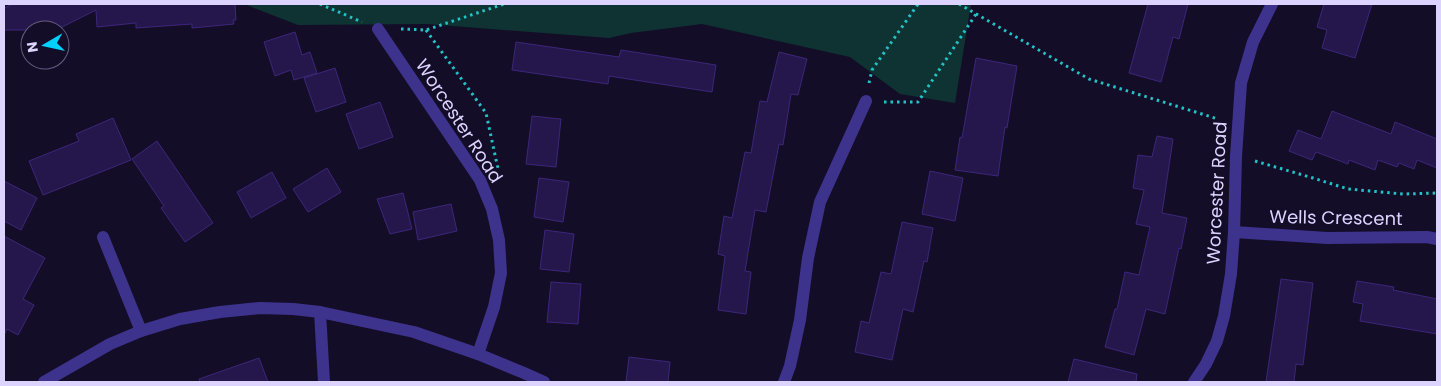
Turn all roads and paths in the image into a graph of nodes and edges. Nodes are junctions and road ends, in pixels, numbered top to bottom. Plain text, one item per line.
1 (320, 4) edge
2 (504, 4) edge
3 (918, 4) edge
4 (959, 4) edge
5 (1272, 4) edge
6 (976, 14) junction
7 (378, 29) junction
8 (866, 101) junction
9 (1238, 125) junction
10 (1236, 156) junction
11 (1437, 193) edge
12 (1234, 232) junction
13 (103, 237) dead end
14 (1437, 239) edge
15 (320, 312) junction
16 (141, 331) junction
17 (478, 354) junction
18 (44, 382) edge
19 (324, 382) edge
20 (544, 382) edge
21 (784, 382) edge
22 (1194, 382) edge

1 - 7 path
2 - 7 path
3 - 8 path
4 - 6 path
5 - 9 street, Worcester Road
6 - 8 path
6 - 9 path
7 - 17 street, Worcester Road
8 - 21 street
9 - 10 street, Worcester Road
10 - 11 path
10 - 12 street, Worcester Road
12 - 14 street, Wells Crescent
12 - 22 street, Worcester Road
13 - 16 street
15 - 16 street
15 - 17 street
15 - 19 street
16 - 18 street
17 - 20 street

